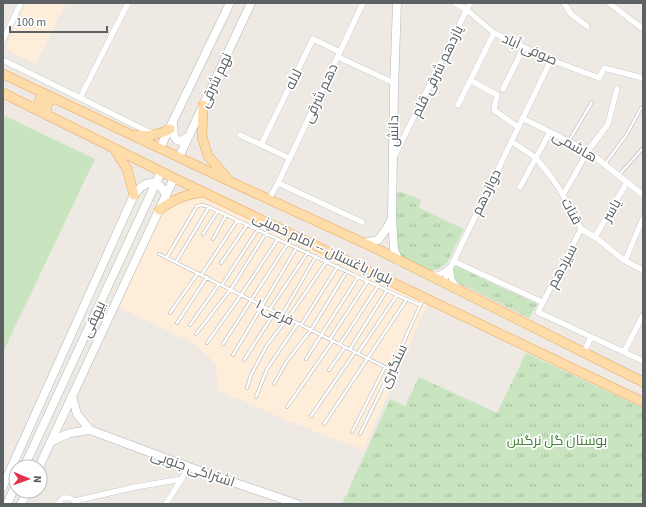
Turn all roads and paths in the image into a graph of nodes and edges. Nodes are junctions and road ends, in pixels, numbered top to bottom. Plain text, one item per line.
1 (21, 3) edge
2 (128, 3) edge
3 (230, 3) edge
4 (251, 3) edge
5 (363, 3) edge
6 (396, 3) edge
7 (455, 3) edge
8 (470, 3) edge
9 (564, 3) edge
10 (609, 3) edge
11 (467, 10) junction
12 (587, 26) dead end
13 (643, 29) edge
14 (494, 33) junction
15 (3, 40) edge
16 (524, 47) junction
17 (339, 55) junction
18 (3, 60) edge
19 (551, 60) junction
20 (3, 74) edge
21 (643, 78) edge
22 (470, 80) junction
23 (394, 83) junction
24 (503, 89) dead end
25 (617, 89) dead end
26 (3, 93) edge
27 (42, 93) junction
28 (80, 98) junction
29 (54, 99) junction
30 (592, 102) dead end
31 (204, 105) junction
32 (458, 105) dead end
33 (32, 108) junction
34 (641, 108) dead end
35 (48, 116) junction
36 (522, 118) junction
37 (171, 125) junction
38 (518, 127) junction
39 (550, 132) junction
40 (129, 134) junction
41 (155, 135) junction
42 (240, 135) dead end
43 (189, 136) junction
44 (511, 141) junction
45 (568, 141) junction
46 (261, 144) junction
47 (160, 148) junction
48 (643, 148) edge
49 (114, 149) junction
50 (588, 150) junction
51 (179, 157) junction
52 (289, 158) junction
53 (536, 158) junction
54 (393, 161) junction
55 (605, 164) junction
56 (161, 172) junction
57 (619, 175) junction
58 (174, 178) junction
59 (229, 181) junction
60 (627, 182) junction
61 (156, 183) junction
62 (278, 183) junction
63 (520, 187) dead end
64 (203, 192) junction
65 (134, 195) junction
66 (563, 195) junction
67 (643, 195) edge
68 (166, 196) junction
69 (269, 199) junction
70 (209, 206) junction
71 (159, 210) junction
72 (218, 211) junction
73 (226, 215) junction
74 (392, 217) junction
75 (643, 218) edge
76 (237, 221) junction
77 (362, 222) dead end
78 (248, 225) junction
79 (258, 229) junction
80 (581, 229) junction
81 (266, 233) junction
82 (203, 234) dead end
83 (595, 237) junction
84 (213, 239) dead end
85 (278, 239) junction
86 (288, 243) junction
87 (364, 243) junction
88 (297, 248) junction
89 (308, 252) junction
90 (159, 254) dead end
91 (316, 256) junction
92 (167, 257) junction
93 (327, 261) junction
94 (399, 261) junction
95 (624, 261) junction
96 (176, 262) junction
97 (221, 263) dead end
98 (452, 264) junction
99 (338, 266) junction
100 (643, 270) edge
101 (348, 271) junction
102 (200, 273) junction
103 (424, 274) junction
104 (358, 277) junction
105 (207, 278) junction
106 (368, 281) junction
107 (442, 283) junction
108 (221, 284) junction
109 (378, 286) junction
110 (231, 289) junction
111 (386, 290) junction
112 (463, 293) junction
113 (242, 295) junction
114 (397, 295) junction
115 (407, 299) junction
116 (252, 300) junction
117 (422, 300) junction
118 (542, 302) junction
119 (263, 306) junction
120 (270, 309) junction
121 (275, 312) junction
122 (170, 313) dead end
123 (282, 315) junction
124 (643, 315) edge
125 (288, 318) junction
126 (177, 323) dead end
127 (299, 324) junction
128 (190, 325) dead end
129 (311, 330) junction
130 (196, 334) dead end
131 (322, 335) junction
132 (591, 337) junction
133 (332, 340) junction
134 (207, 343) dead end
135 (223, 344) dead end
136 (340, 344) junction
137 (346, 347) junction
138 (350, 349) junction
139 (356, 352) junction
140 (584, 352) junction
141 (624, 352) junction
142 (233, 355) dead end
143 (368, 359) junction
144 (244, 360) dead end
145 (306, 360) dead end
146 (643, 360) edge
147 (385, 367) junction
148 (329, 370) dead end
149 (391, 370) junction
150 (633, 377) junction
151 (643, 382) edge
152 (274, 384) dead end
153 (247, 388) dead end
154 (623, 392) junction
155 (643, 393) edge
156 (72, 396) junction
157 (256, 397) dead end
158 (643, 400) edge
159 (288, 407) dead end
160 (311, 416) dead end
161 (324, 424) dead end
162 (90, 430) junction
163 (352, 432) dead end
164 (360, 434) dead end
165 (52, 441) junction
166 (28, 459) edge
167 (43, 459) edge
168 (189, 467) junction
169 (182, 479) junction
170 (3, 486) edge
171 (279, 501) edge
172 (58, 504) edge
173 (166, 504) edge
174 (297, 504) edge

1 - 15 street
2 - 28 street
3 - 37 main road, نهم شرقی
4 - 31 main road, نهم شرقی
5 - 17 street, دهم شرقی
6 - 23 main road, دانش
7 - 11 street, صوفی آباد
8 - 11 street, یازدهم شرقی قلم
9 - 12 street
10 - 13 street
11 - 14 street, صوفی آباد
11 - 54 street, یازدهم شرقی قلم
14 - 16 street, صوفی آباد
14 - 22 street
16 - 19 street, صوفی آباد
16 - 24 street
17 - 23 street
17 - 46 street, لاله
17 - 52 street, دهم شرقی
18 - 28 street
19 - 21 street, صوفی آباد
19 - 36 street, دوازدهم
20 - 27 main road, بلوار باغستان -- امام خمینی
22 - 32 street
22 - 38 street
23 - 54 main road, دانش
25 - 50 street
26 - 33 main road, بلوار باغستان -- امام خمینی
27 - 29 main road, بلوار باغستان -- امام خمینی
27 - 33 main road
28 - 41 street
29 - 35 main road
29 - 40 main road, بلوار باغستان -- امام خمینی
30 - 45 lane
31 - 43 main road, نهم شرقی
31 - 59 main road
33 - 35 main road, بلوار باغستان -- امام خمینی
34 - 55 lane
35 - 49 main road, بلوار باغستان -- امام خمینی
36 - 38 street, دوازدهم
36 - 39 street, هاشمی
37 - 41 main road
37 - 43 main road
37 - 47 main road, نهم شرقی
38 - 44 street, دوازدهم
39 - 45 street, هاشمی
39 - 53 street
40 - 41 main road
40 - 47 main road, بلوار باغستان -- امام خمینی
42 - 46 street
43 - 51 main road, نهم شرقی
44 - 53 street, قنات
44 - 98 street, دوازدهم
45 - 50 street, هاشمی
46 - 52 street
47 - 51 main road, بلوار باغستان -- امام خمینی
48 - 57 lane
49 - 56 main road, بلوار باغستان -- امام خمینی
49 - 65 main road
50 - 55 street, هاشمی
50 - 66 street
51 - 59 main road, بلوار باغستان -- امام خمینی
52 - 62 street, دهم شرقی
53 - 63 street
53 - 66 street, قنات
54 - 74 main road, دانش
55 - 57 street, هاشمی
56 - 58 main road, بلوار باغستان -- امام خمینی
56 - 61 main road, بیهقی
57 - 60 street, هاشمی
58 - 64 main road, بلوار باغستان -- امام خمینی
58 - 68 main road, بیهقی
59 - 69 main road, بلوار باغستان -- امام خمینی
60 - 67 street, هاشمی
60 - 83 street, یاسر
61 - 65 main road
61 - 68 main road
61 - 166 main road, بیهقی
62 - 69 street, دهم شرقی
62 - 77 street
64 - 71 main road
64 - 117 main road, بلوار باغستان -- امام خمینی
65 - 170 main road, بیهقی
66 - 80 street, قنات
68 - 71 main road, بیهقی
69 - 87 main road, بلوار باغستان -- امام خمینی
70 - 72 lane
70 - 92 lane
70 - 96 lane
71 - 156 main road, بیهقی
72 - 73 lane
72 - 82 lane
73 - 76 lane
73 - 84 lane
74 - 87 main road, دانش
74 - 94 main road
75 - 95 street
76 - 78 lane
76 - 102 lane
78 - 79 lane
78 - 97 lane
79 - 81 lane
79 - 108 lane
80 - 83 street, قنات
80 - 118 street, سیزدهم
81 - 85 lane
81 - 110 lane
83 - 95 street, قنات
85 - 86 lane
85 - 113 lane
86 - 88 lane
86 - 116 lane
87 - 94 main road, بلوار باغستان -- امام خمینی
88 - 89 lane
88 - 119 lane
89 - 91 lane
89 - 120 lane
90 - 92 lane, ۱ فرعی
91 - 93 lane
91 - 123 lane
92 - 96 lane, ۱ فرعی
93 - 99 lane
93 - 125 lane
94 - 103 main road, بلوار باغستان -- امام خمینی
95 - 100 street, قنات
96 - 102 lane, ۱ فرعی
98 - 103 street
98 - 107 street, دوازدهم
98 - 112 street
98 - 118 street
99 - 101 lane
99 - 127 lane
101 - 104 lane
101 - 129 lane
102 - 105 lane, ۱ فرعی
102 - 122 lane
103 - 107 main road, بلوار باغستان -- امام خمینی
104 - 106 lane
104 - 131 lane
105 - 108 lane, ۱ فرعی
105 - 126 lane
106 - 109 lane
106 - 133 lane
107 - 112 main road, بلوار باغستان -- امام خمینی
108 - 110 lane, ۱ فرعی
108 - 128 lane
109 - 111 lane
109 - 136 lane
110 - 113 lane, ۱ فرعی
110 - 130 lane
111 - 114 lane
111 - 138 lane
112 - 140 main road, بلوار باغستان -- امام خمینی
113 - 116 lane, ۱ فرعی
113 - 134 lane
114 - 115 lane
114 - 139 lane
115 - 117 lane
115 - 143 lane
116 - 119 lane, ۱ فرعی
116 - 135 lane
117 - 149 lane, سنگبری
117 - 154 main road, بلوار باغستان -- امام خمینی
118 - 132 street, سیزدهم
119 - 120 lane, ۱ فرعی
119 - 142 lane
120 - 121 lane, ۱ فرعی
121 - 123 lane, ۱ فرعی
121 - 144 lane
123 - 125 lane, ۱ فرعی
124 - 141 street
125 - 127 lane, ۱ فرعی
125 - 153 lane
127 - 129 lane, ۱ فرعی
127 - 157 lane
129 - 131 lane, ۱ فرعی
129 - 152 lane
131 - 133 lane, ۱ فرعی
131 - 145 lane
132 - 140 street
132 - 141 street
133 - 136 lane, ۱ فرعی
133 - 159 lane
136 - 137 lane, ۱ فرعی
137 - 138 lane, ۱ فرعی
137 - 148 lane
138 - 139 lane, ۱ فرعی
139 - 143 lane, ۱ فرعی
139 - 160 lane
140 - 150 main road, بلوار باغستان -- امام خمینی
141 - 146 street
143 - 147 lane, ۱ فرعی
143 - 161 lane
147 - 149 lane, ۱ فرعی
147 - 163 lane
149 - 164 lane, سنگبری
150 - 151 main road, بلوار باغستان -- امام خمینی
150 - 154 main road
154 - 158 main road, بلوار باغستان -- امام خمینی
155 - 158 main road
156 - 162 main road
156 - 165 main road, بیهقی
162 - 165 main road, اشتراکی جنوبی
162 - 168 main road, اشتراکی جنوبی
165 - 167 main road, بیهقی
168 - 169 street
168 - 171 main road, اشتراکی جنوبی
169 - 172 street
169 - 173 street
171 - 174 main road, اشتراکی جنوبی

